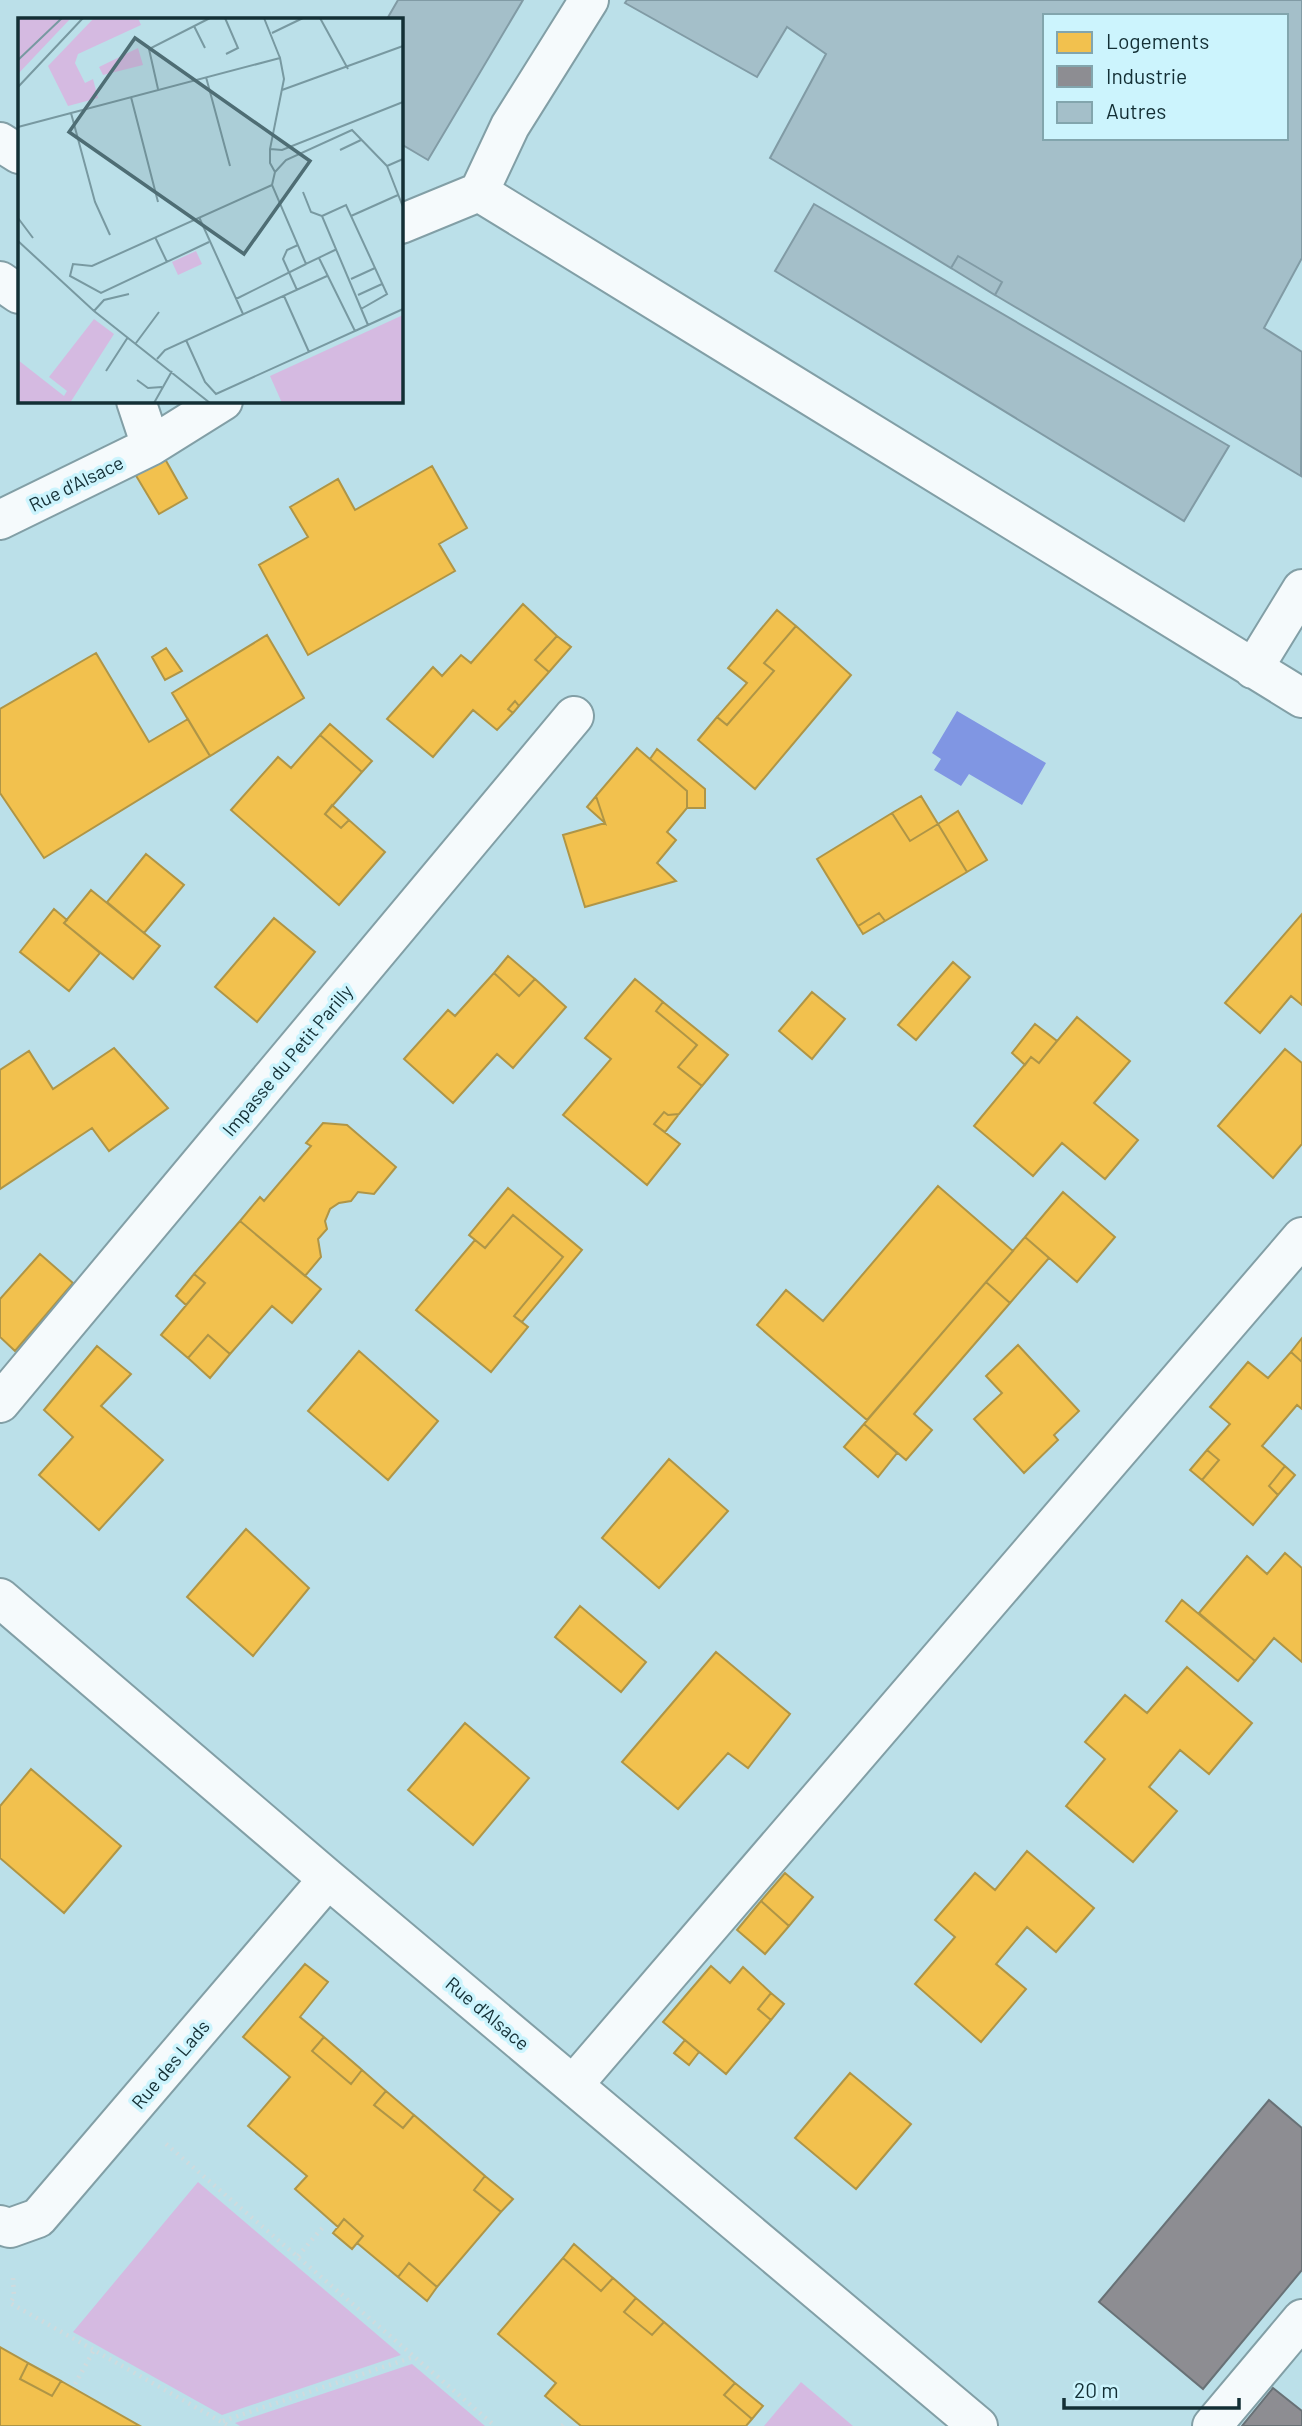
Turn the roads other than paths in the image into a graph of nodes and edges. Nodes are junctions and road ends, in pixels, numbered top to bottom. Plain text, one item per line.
1 (589, 0) edge
2 (0, 142) edge
3 (18, 153) edge
4 (479, 192) junction
5 (402, 224) edge
6 (0, 281) edge
7 (18, 293) edge
8 (136, 402) edge
9 (221, 402) edge
10 (151, 446) junction
11 (0, 520) edge
12 (1302, 589) edge
13 (1254, 669) junction
14 (1302, 698) edge
15 (574, 716) dead end
16 (1302, 1237) edge
17 (0, 1403) edge
18 (0, 1598) edge
19 (328, 1879) junction
20 (573, 2085) junction
21 (5, 2226) edge
22 (1302, 2319) edge
23 (978, 2426) edge
24 (1212, 2426) edge

1 - 4 street
2 - 3 street
4 - 5 street
4 - 13 street
6 - 7 street
8 - 10 street
9 - 10 street, Rue d'Alsace
10 - 11 street, Rue d'Alsace
12 - 13 street
13 - 14 street
15 - 17 street, Impasse du Petit Parilly
16 - 20 street
18 - 19 street, Rue d'Alsace
19 - 20 street, Rue d'Alsace
19 - 21 street, Rue des Lads
20 - 23 street, Rue d'Alsace
22 - 24 street

